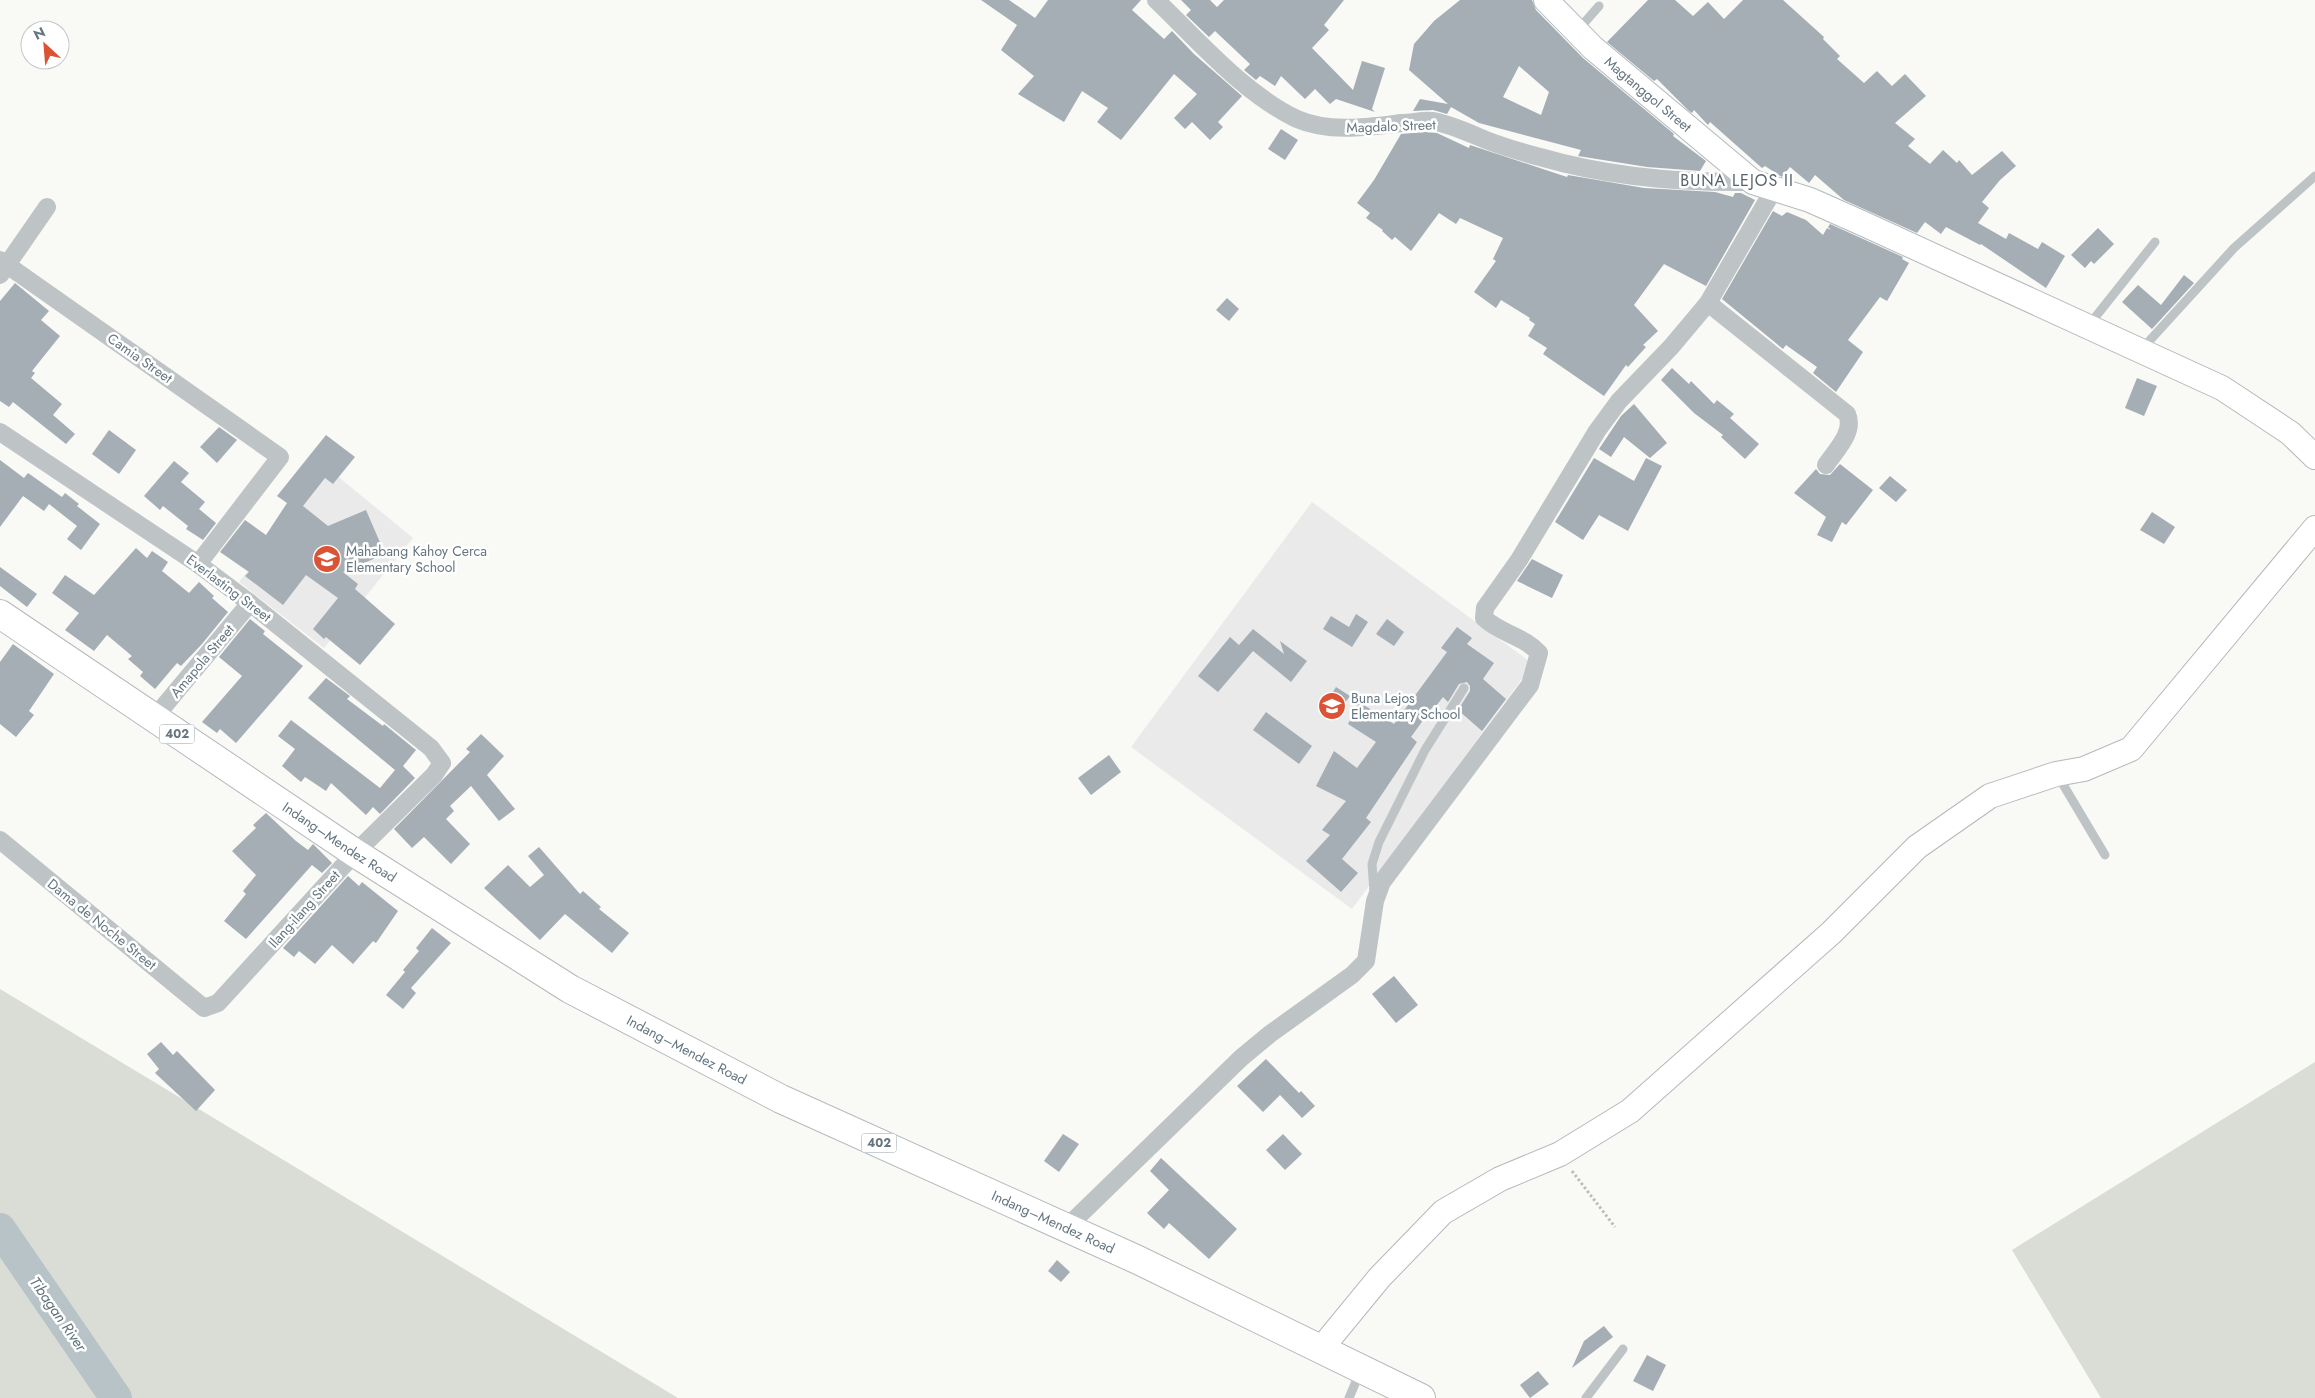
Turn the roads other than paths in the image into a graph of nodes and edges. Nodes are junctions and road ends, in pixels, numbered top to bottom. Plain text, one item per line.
1 (1156, 0) edge
2 (1546, 0) edge
3 (1599, 6) dead end
4 (1577, 31) junction
5 (2315, 176) edge
6 (1764, 186) junction
7 (47, 207) dead end
8 (2155, 242) dead end
9 (3, 267) edge
10 (1708, 303) junction
11 (2087, 327) junction
12 (2141, 350) junction
13 (0, 432) edge
14 (2315, 457) edge
15 (1826, 465) dead end
16 (2315, 528) edge
17 (198, 564) junction
18 (250, 603) junction
19 (0, 614) edge
20 (1464, 688) dead end
21 (154, 718) junction
22 (442, 763) joint
23 (2056, 774) junction
24 (0, 840) edge
25 (355, 852) junction
26 (2105, 855) dead end
27 (1375, 901) junction
28 (204, 1008) joint
29 (1067, 1227) junction
30 (1623, 1349) dead end
31 (1320, 1350) junction
32 (1361, 1369) junction
33 (1349, 1398) edge
34 (1421, 1398) edge
35 (1586, 1398) edge

1 - 6 street, Magdalo Street
2 - 4 street, Magtanggol Street
3 - 4 lane
4 - 6 street, Magtanggol Street
5 - 12 lane
6 - 10 street
6 - 11 street
7 - 9 street
8 - 11 lane
9 - 17 street, Camia Street
10 - 15 street
10 - 27 street
11 - 12 street
12 - 14 street
13 - 17 street, Everlasting Street
16 - 23 street
17 - 18 street, Everlasting Street
18 - 21 street, Amapola Street
18 - 22 street, Everlasting Street
19 - 21 main road, Indang–Mendez Road / 402
20 - 27 lane
21 - 25 main road, Indang–Mendez Road / 402
22 - 25 street, Ilang-ilang Street
23 - 26 lane
23 - 31 street
24 - 28 street, Dama de Noche Street
25 - 28 street, Ilang-ilang Street
25 - 29 main road, Indang–Mendez Road / 402
27 - 29 street
29 - 31 main road, Indang–Mendez Road / 402
30 - 35 lane
31 - 32 main road, Indang–Mendez Road / 402
32 - 33 lane
32 - 34 main road, Indang–Mendez Road / 402

